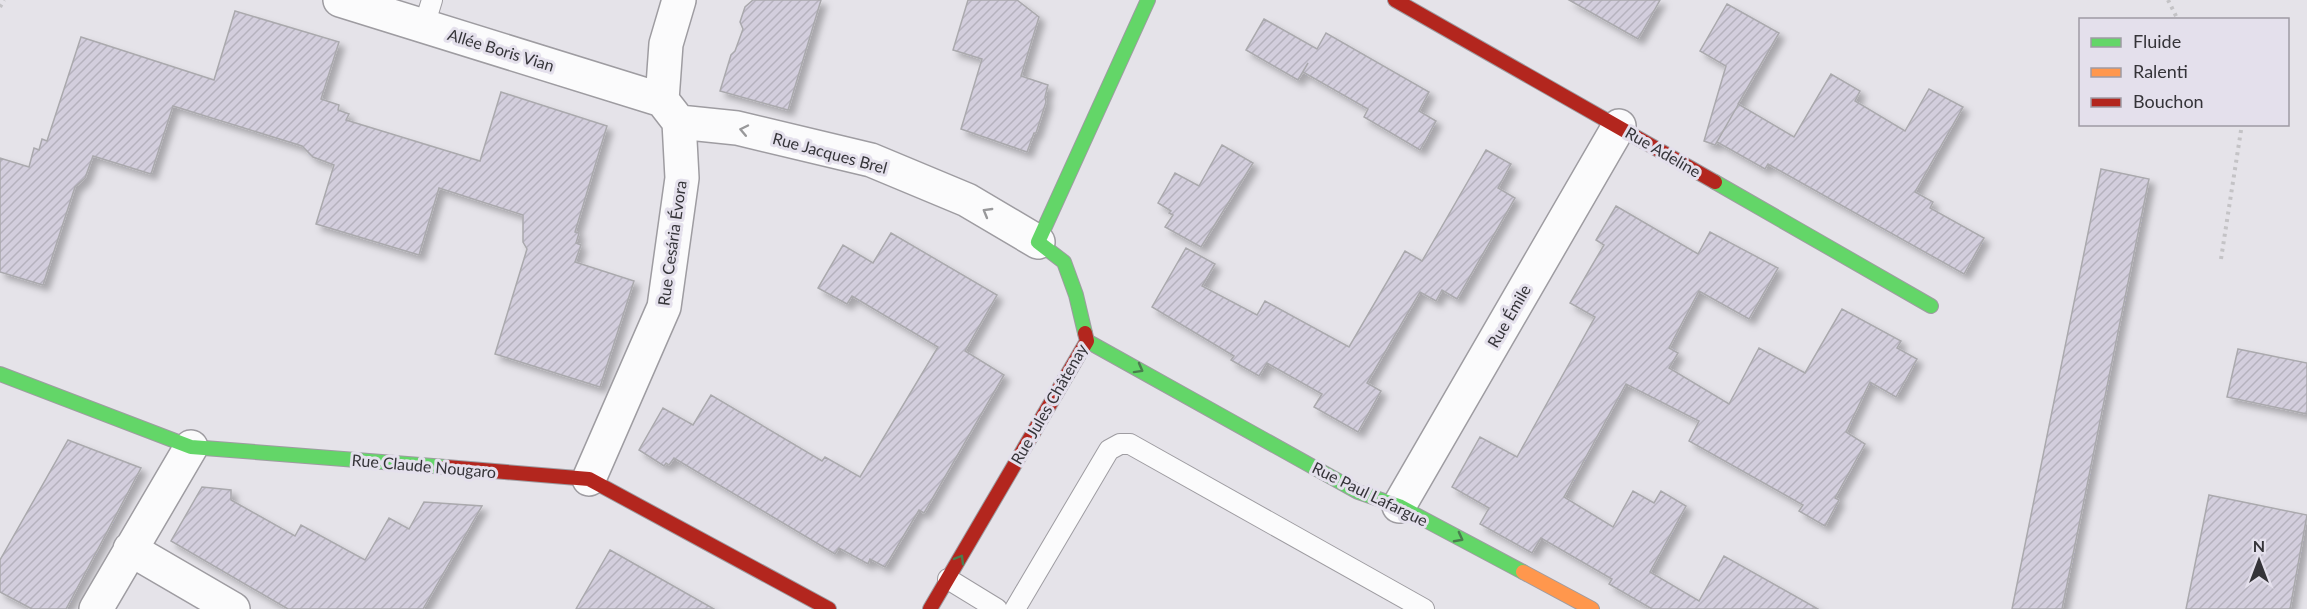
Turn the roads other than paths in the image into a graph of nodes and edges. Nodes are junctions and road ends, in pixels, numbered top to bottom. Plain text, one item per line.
1 (679, 0) edge
2 (1148, 0) edge
3 (1395, 0) edge
4 (351, 2) edge
5 (428, 13) edge
6 (670, 111) junction
7 (1619, 126) junction
8 (1038, 242) junction
9 (1931, 306) dead end
10 (1088, 341) junction
11 (0, 374) edge
12 (191, 447) junction
13 (589, 479) junction
14 (1399, 506) junction
15 (130, 549) junction
16 (948, 579) junction
17 (96, 609) edge
18 (234, 609) edge
19 (829, 609) edge
20 (930, 609) edge
21 (997, 609) edge
22 (1015, 609) edge
23 (1424, 609) edge
24 (1592, 609) edge

1 - 6 street, Rue Cesária Évora
2 - 8 street
3 - 7 street, Rue Adeline
4 - 5 street, Allée Boris Vian
5 - 6 street, Allée Boris Vian
8 -> 6 street, Rue Jacques Brel
6 - 13 street, Rue Cesária Évora
7 - 9 street, Rue Adeline
7 - 14 street, Rue Émile
8 - 10 street, Rue Jules Châtenay
10 -> 14 street, Rue Paul Lafargue
16 -> 10 street, Rue Jules Châtenay
11 - 12 street, Rue Claude Nougaro
12 - 13 street, Rue Claude Nougaro
12 - 15 street
13 - 19 street, Rue Claude Nougaro
14 -> 24 street, Rue Paul Lafargue
15 - 17 street
15 - 18 street
16 - 20 street, Rue Jules Châtenay
16 - 21 lane
22 - 23 lane

